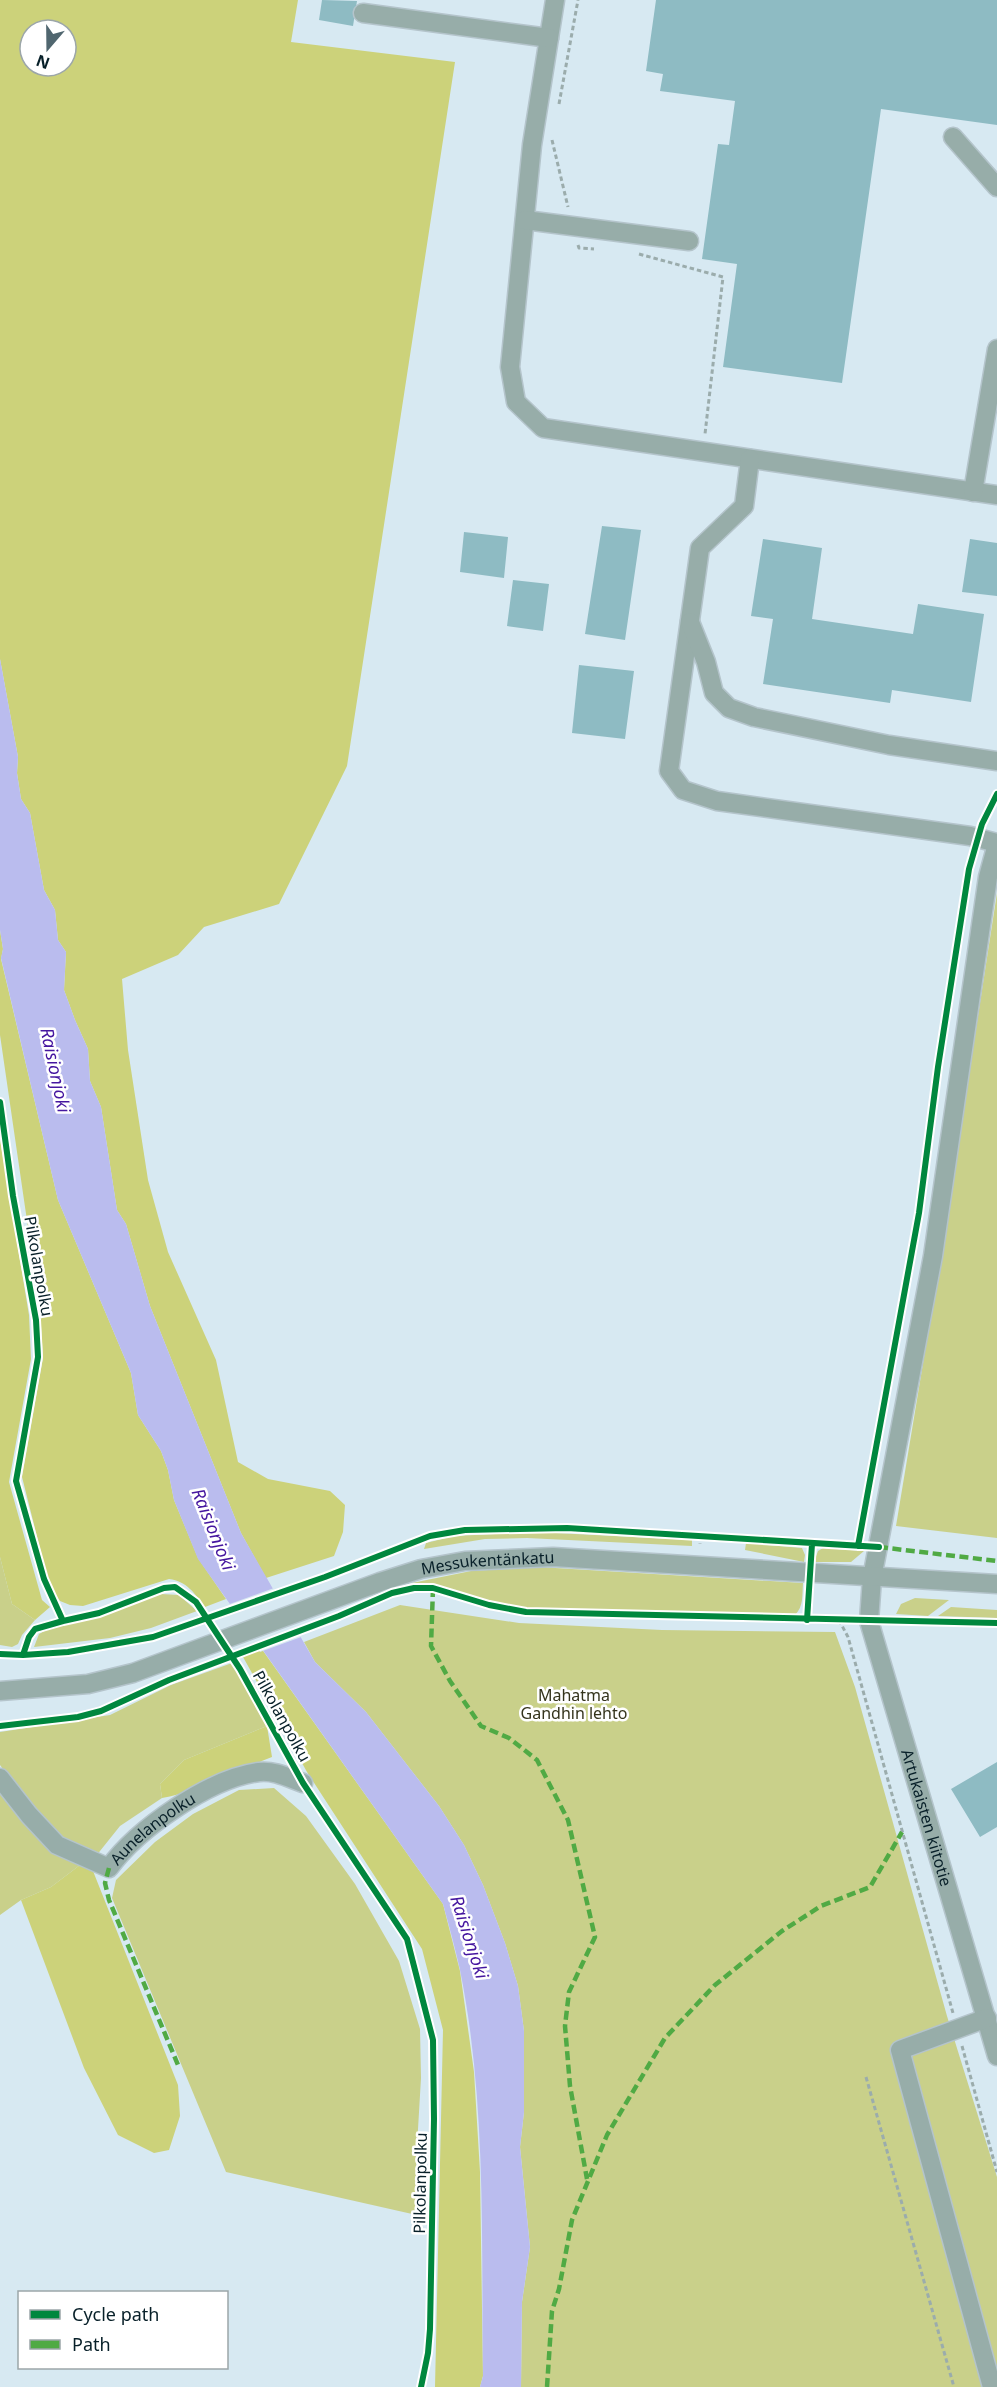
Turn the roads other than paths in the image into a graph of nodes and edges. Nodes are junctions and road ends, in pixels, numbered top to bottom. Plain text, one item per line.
1 (555, 0) edge
2 (363, 13) dead end
3 (549, 38) junction
4 (953, 136) dead end
5 (997, 187) edge
6 (525, 220) junction
7 (688, 241) dead end
8 (997, 349) edge
9 (750, 459) junction
10 (973, 492) junction
11 (997, 495) edge
12 (689, 620) junction
13 (997, 761) edge
14 (997, 844) edge
15 (872, 1578) junction
16 (997, 1584) edge
17 (0, 1691) edge
18 (0, 1778) edge
19 (303, 1783) dead end
20 (987, 2018) junction
21 (997, 2056) edge
22 (992, 2387) edge

1 - 3 street
2 - 3 street
3 - 6 street
4 - 5 street
6 - 7 street
6 - 9 street
8 - 10 street
9 - 10 street
9 - 12 street
10 - 11 street
12 - 13 street
12 - 14 street
14 - 15 street, Artukaisten kiitotie
15 - 16 street, Messukentänkatu
15 - 17 street, Messukentänkatu
15 - 20 street, Artukaisten kiitotie
18 - 19 street, Aunelanpolku
20 - 21 street, Artukaisten kiitotie
20 - 22 street

